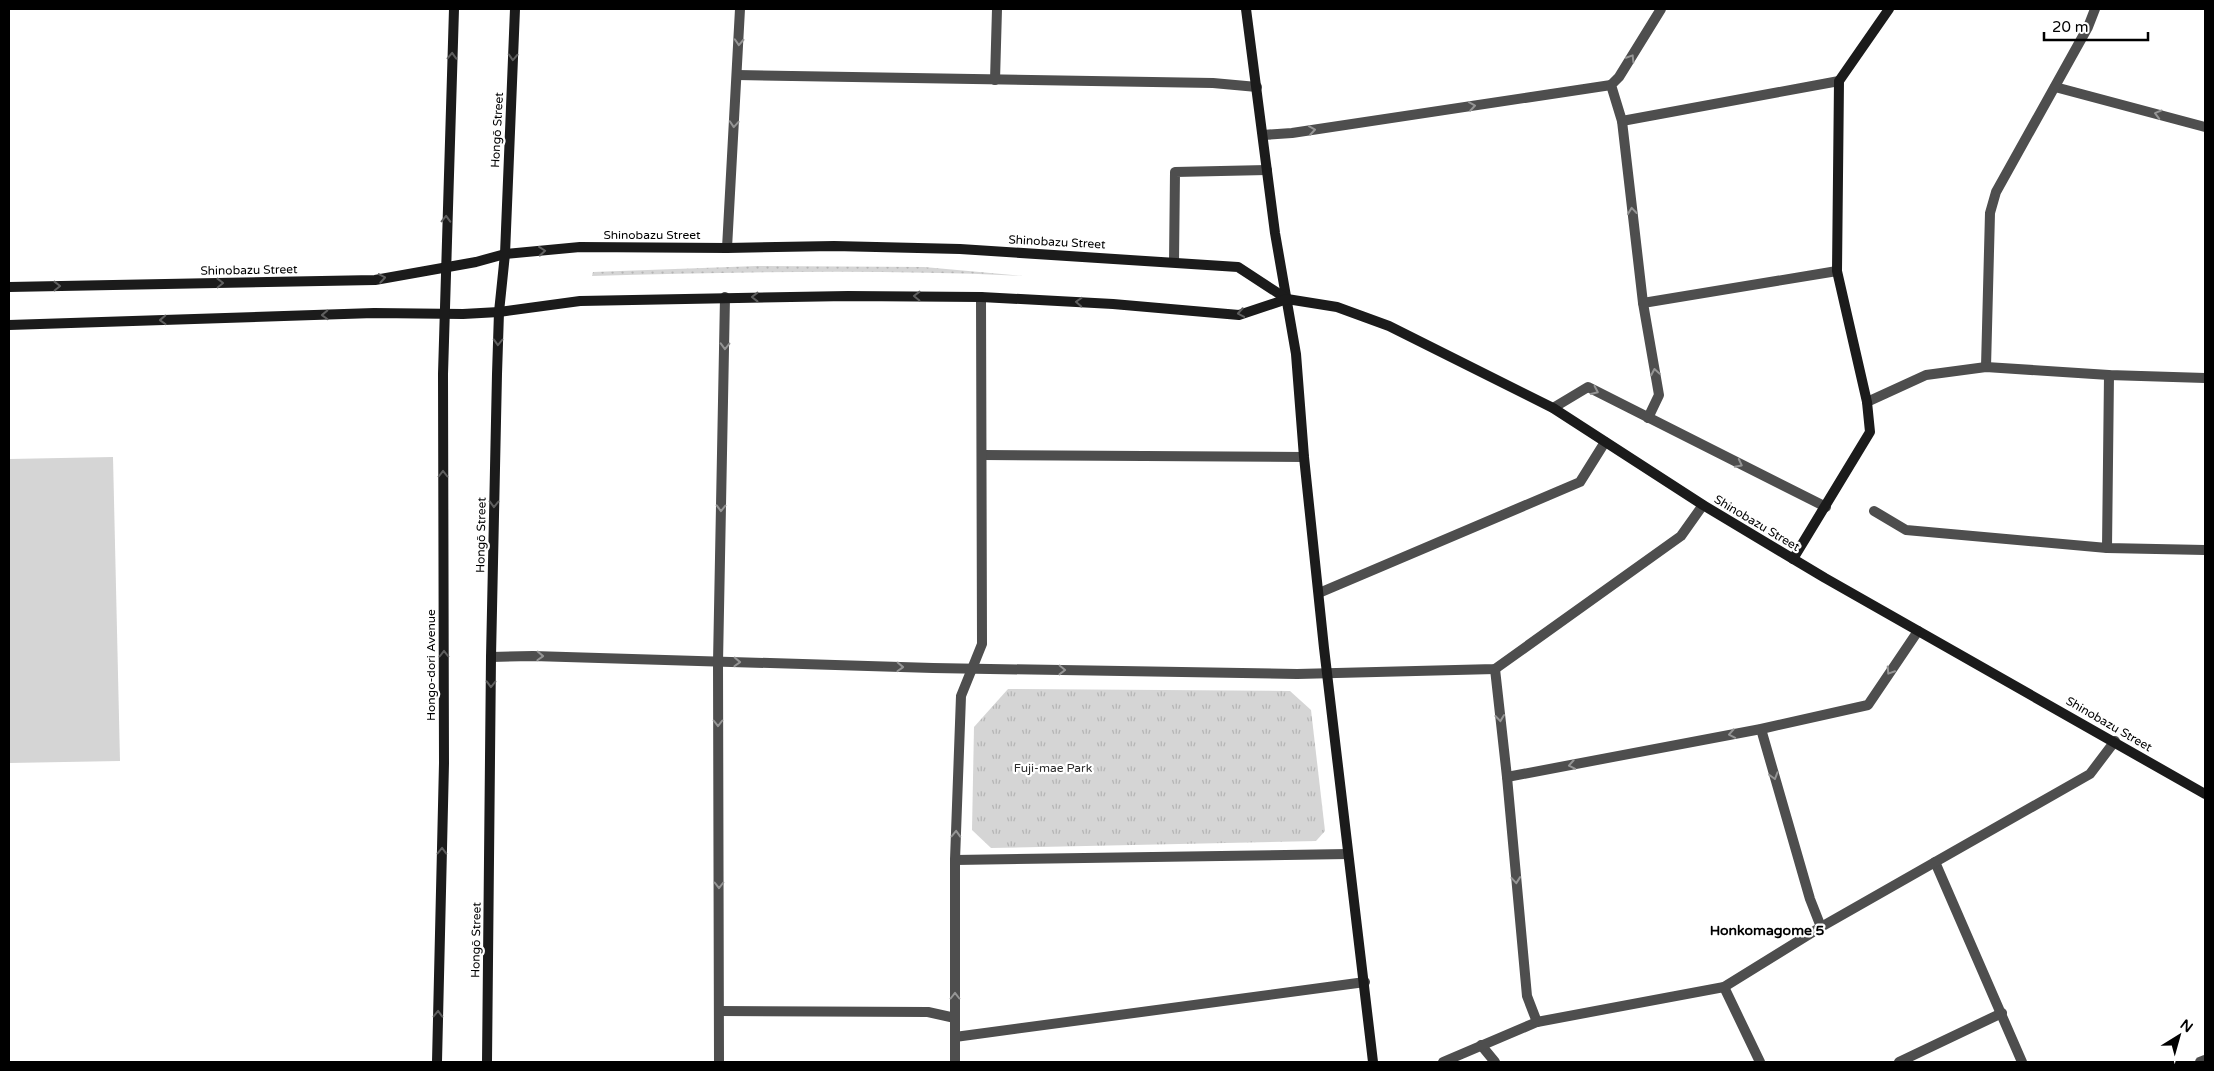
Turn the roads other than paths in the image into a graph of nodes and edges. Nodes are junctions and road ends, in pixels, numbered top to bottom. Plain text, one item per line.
1 (454, 9) edge
2 (515, 9) edge
3 (740, 9) edge
4 (997, 9) edge
5 (1246, 9) edge
6 (1661, 9) edge
7 (1890, 9) edge
8 (2095, 9) edge
9 (737, 75) junction
10 (995, 80) junction
11 (1839, 81) junction
12 (1611, 85) junction
13 (1257, 87) junction
14 (2055, 87) junction
15 (1622, 121) junction
16 (2205, 126) edge
17 (1263, 136) junction
18 (1267, 170) junction
19 (727, 248) junction
20 (505, 254) junction
21 (1174, 262) junction
22 (445, 267) junction
23 (1837, 272) junction
24 (9, 288) edge
25 (725, 297) junction
26 (981, 297) junction
27 (1287, 298) junction
28 (1643, 303) junction
29 (499, 312) junction
30 (444, 315) junction
31 (9, 325) edge
32 (1986, 367) junction
33 (2109, 375) junction
34 (2205, 378) edge
35 (1867, 402) junction
36 (1553, 408) junction
37 (1648, 418) junction
38 (1605, 442) junction
39 (983, 455) junction
40 (1304, 457) junction
41 (1703, 505) junction
42 (1826, 507) junction
43 (1874, 511) dead end
44 (2107, 548) junction
45 (2205, 550) edge
46 (1793, 559) junction
47 (1319, 592) junction
48 (1918, 631) junction
49 (491, 657) junction
50 (718, 662) junction
51 (973, 668) junction
52 (1495, 669) junction
53 (1328, 674) junction
54 (1761, 729) junction
55 (2115, 741) junction
56 (1507, 777) junction
57 (2205, 794) edge
58 (1348, 854) junction
59 (955, 860) junction
60 (1935, 862) junction
61 (1821, 927) junction
62 (1365, 982) junction
63 (1724, 987) junction
64 (719, 1011) junction
65 (2002, 1013) junction
66 (955, 1018) junction
67 (1537, 1022) junction
68 (955, 1037) junction
69 (1481, 1045) junction
70 (2205, 1060) edge
71 (437, 1062) edge
72 (487, 1062) edge
73 (719, 1062) edge
74 (955, 1062) edge
75 (1373, 1062) edge
76 (1443, 1062) edge
77 (1495, 1062) edge
78 (1760, 1062) edge
79 (1899, 1062) edge
80 (2022, 1062) edge
81 (2200, 1062) edge

22 -> 1 main road
2 -> 20 main road, Hongō Street
3 -> 9 street
4 - 10 street
5 - 13 main road
12 -> 6 street
7 - 11 main road
8 - 14 street
9 - 10 street
9 -> 19 street
10 - 13 street
11 - 15 street
11 - 23 main road
12 - 15 street
17 -> 12 street
13 - 17 main road
16 -> 14 street
14 - 32 street
28 -> 15 street
17 - 18 main road
18 - 21 street
18 - 27 main road
20 -> 19 main road, Shinobazu Street
19 - 21 main road, Shinobazu Street
20 - 22 main road, Shinobazu Street
20 - 29 main road, Hongō Street
21 - 27 main road, Shinobazu Street
24 -> 22 main road, Shinobazu Street
22 - 30 main road, Hongo-dori Avenue
23 - 28 street
23 - 35 main road
26 -> 25 main road, Shinobazu Street
25 - 29 main road, Shinobazu Street
25 -> 50 street
27 -> 26 main road, Shinobazu Street
26 - 39 street
27 - 36 main road, Shinobazu Street
27 - 40 main road
37 -> 28 street
29 - 30 main road, Shinobazu Street
29 -> 49 main road, Hongō Street
30 -> 31 main road, Shinobazu Street
71 -> 30 main road, Hongo-dori Avenue
32 - 33 street
32 - 35 street
33 - 34 street
33 - 44 street
35 - 42 main road
36 -> 37 street
36 - 38 main road, Shinobazu Street
37 -> 42 street
38 - 41 main road, Shinobazu Street
38 - 47 street
39 - 40 street
39 - 51 street
40 - 47 main road
41 - 46 main road, Shinobazu Street
41 - 52 street
42 - 46 main road
43 - 44 street
44 - 45 street
46 - 48 main road, Shinobazu Street
47 - 53 main road
48 -> 54 street
48 - 55 main road, Shinobazu Street
49 -> 50 street
49 -> 72 main road, Hongō Street
50 -> 51 street
50 -> 64 street
51 -> 53 street
59 -> 51 street
52 - 53 street
52 -> 56 street
53 - 58 main road
54 -> 56 street
54 -> 61 street
55 - 57 main road, Shinobazu Street
55 - 60 street
56 -> 67 street
58 - 59 street
58 - 62 main road
66 -> 59 street
60 - 61 street
60 - 65 street
61 - 63 street
62 - 68 street
62 - 75 main road
63 - 67 street
63 - 78 street
64 - 66 street
64 - 73 street
65 - 79 street
65 - 80 street
66 - 68 street
67 - 69 street
68 - 74 street
69 - 76 street
69 - 77 street
70 - 81 street

